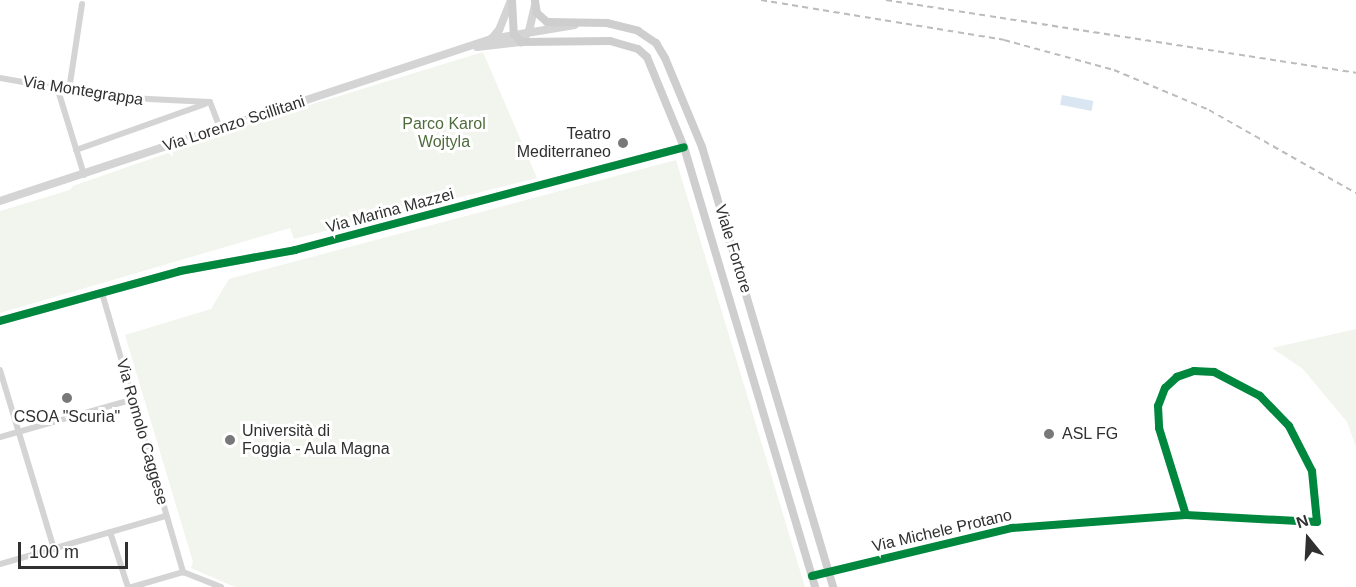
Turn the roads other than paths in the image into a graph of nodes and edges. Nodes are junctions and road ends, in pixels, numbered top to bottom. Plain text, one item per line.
1 (511, 0) edge
2 (535, 1) edge
3 (82, 4) dead end
4 (577, 25) junction
5 (529, 31) junction
6 (514, 34) junction
7 (491, 39) junction
8 (521, 42) junction
9 (469, 48) junction
10 (0, 78) edge
11 (57, 87) junction
12 (69, 90) junction
13 (210, 102) junction
14 (220, 128) junction
15 (684, 147) junction
16 (702, 147) junction
17 (75, 150) junction
18 (84, 175) junction
19 (0, 201) edge
20 (102, 293) junction
21 (0, 321) edge
22 (0, 370) edge
23 (134, 399) junction
24 (19, 432) junction
25 (0, 437) edge
26 (1186, 515) junction
27 (165, 516) junction
28 (110, 532) junction
29 (54, 549) junction
30 (0, 564) edge
31 (828, 571) junction
32 (183, 572) junction
33 (812, 576) junction
34 (130, 587) edge
35 (221, 587) edge
36 (815, 587) edge
37 (833, 587) edge

1 - 6 main road
1 - 7 street
2 - 4 main road
2 - 5 street
3 - 12 street
4 - 5 street, Viale Fortore
4 - 16 main road, Viale Fortore
5 - 6 street, Viale Fortore
5 - 8 street
6 - 7 street, Viale Fortore
6 - 8 main road
7 - 9 street, Viale Fortore
8 - 9 street
8 - 15 main road, Viale Fortore
9 - 14 street, Via Lorenzo Scillitani
10 - 11 street, Via Montegrappa
11 - 12 street, Via Montegrappa
11 - 17 street
12 - 13 street, Via Montegrappa
13 - 14 street
13 - 17 street, Via Lorenzo Scillitani
14 - 18 street, Via Lorenzo Scillitani
15 - 16 main road
15 - 20 street, Via Marina Mazzei
15 - 33 main road, Viale Fortore
16 - 31 main road, Viale Fortore
17 - 18 street
18 - 19 street, Via Lorenzo Scillitani
20 - 21 street, Via Marina Mazzei
20 - 23 street, Via Romolo Caggese
22 - 24 street
23 - 24 street
23 - 27 street, Via Romolo Caggese
24 - 25 street
24 - 29 street
26 - 26 street, Via Michele Protano
26 - 31 street, Via Michele Protano
27 - 28 street
27 - 32 street, Via Romolo Caggese
28 - 29 street
28 - 34 street
29 - 30 street
31 - 33 street, Via Michele Protano
31 - 37 main road, Viale Fortore
32 - 34 street
32 - 35 street
33 - 36 main road, Viale Fortore

